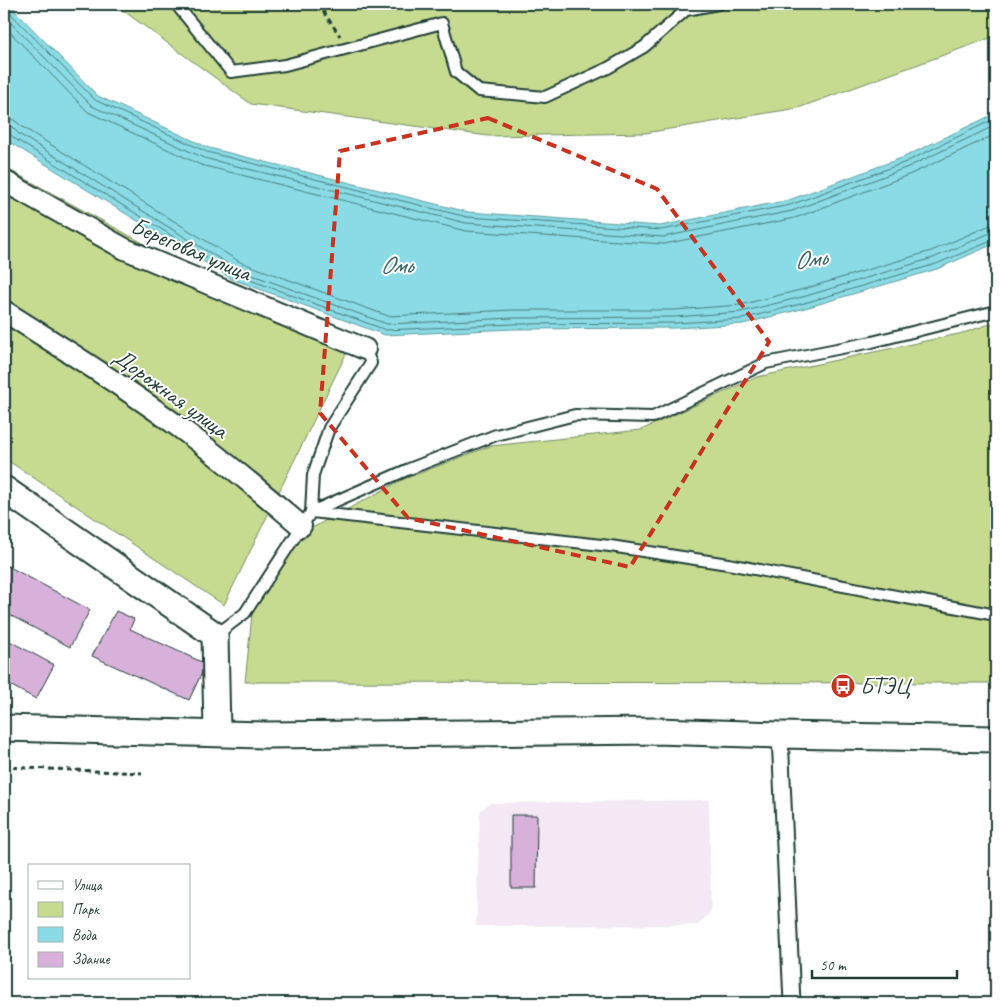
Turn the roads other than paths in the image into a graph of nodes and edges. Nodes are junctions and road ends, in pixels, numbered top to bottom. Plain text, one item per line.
1 (176, 4) edge
2 (718, 4) edge
3 (4, 181) edge
4 (4, 311) edge
5 (996, 311) edge
6 (365, 349) joint
7 (4, 489) edge
8 (306, 519) junction
9 (996, 615) edge
10 (215, 635) junction
11 (4, 728) edge
12 (217, 732) junction
13 (780, 735) junction
14 (996, 739) edge
15 (792, 1003) edge

1 - 2 lane
3 - 6 street, Береговая улица
4 - 8 street, Дорожная улица
5 - 8 lane
6 - 8 lane
7 - 10 street
8 - 9 lane
8 - 10 lane
10 - 12 street
11 - 12 street
12 - 13 street
13 - 14 street
13 - 15 street

